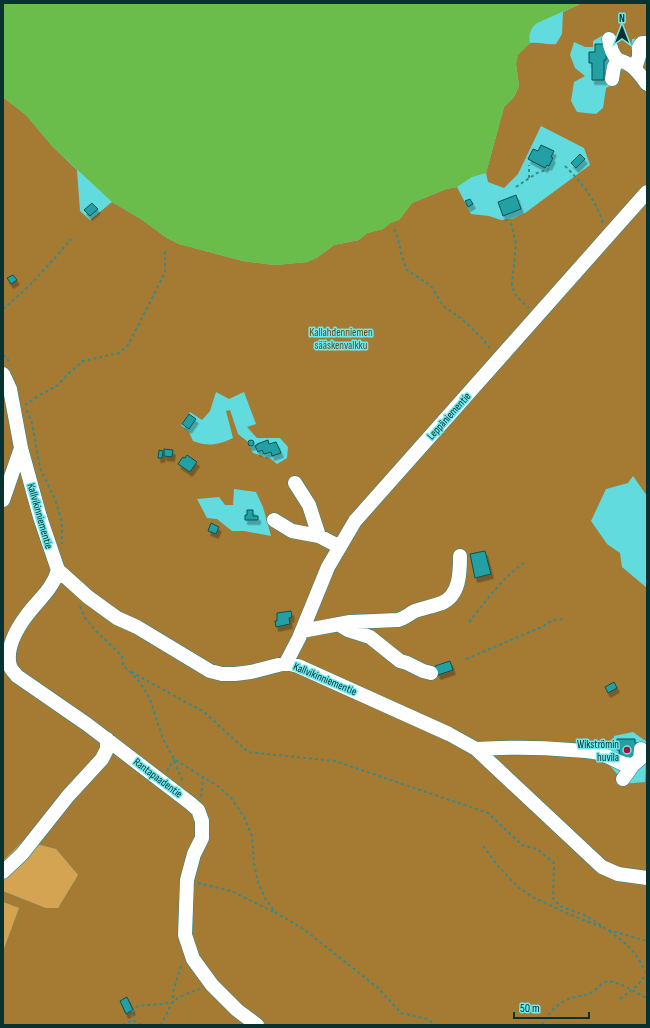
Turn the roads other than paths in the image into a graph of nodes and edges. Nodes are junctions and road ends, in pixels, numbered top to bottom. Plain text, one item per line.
1 (609, 39) dead end
2 (647, 43) edge
3 (618, 60) junction
4 (635, 69) junction
5 (612, 79) dead end
6 (647, 84) edge
7 (647, 192) edge
8 (7, 371) edge
9 (21, 448) junction
10 (295, 483) dead end
11 (3, 500) edge
12 (274, 520) dead end
13 (319, 536) junction
14 (340, 547) junction
15 (460, 556) dead end
16 (58, 570) junction
17 (338, 624) junction
18 (302, 631) junction
19 (286, 663) junction
20 (432, 673) dead end
21 (107, 740) junction
22 (476, 749) junction
23 (641, 749) dead end
24 (633, 765) junction
25 (623, 779) dead end
26 (3, 872) edge
27 (647, 878) edge
28 (258, 1025) edge

1 - 3 street
2 - 4 street
3 - 4 street
3 - 5 street
4 - 6 street
7 - 14 street, Leppäniementie
8 - 9 street, Kallvikinniementie
9 - 11 street
9 - 16 street, Kallvikinniementie
10 - 13 street
12 - 13 street
13 - 14 street
14 - 18 street, Leppäniementie
15 - 17 street
16 - 19 street, Kallvikinniementie
16 - 21 street, Rantapaadentie
17 - 18 street
17 - 20 street
18 - 19 street, Leppäniementie
19 - 22 street, Kallvikinniementie
21 - 26 street
21 - 28 street, Rantapaadentie
22 - 24 street
22 - 27 street, Kallvikinniementie
23 - 24 street
24 - 25 street

